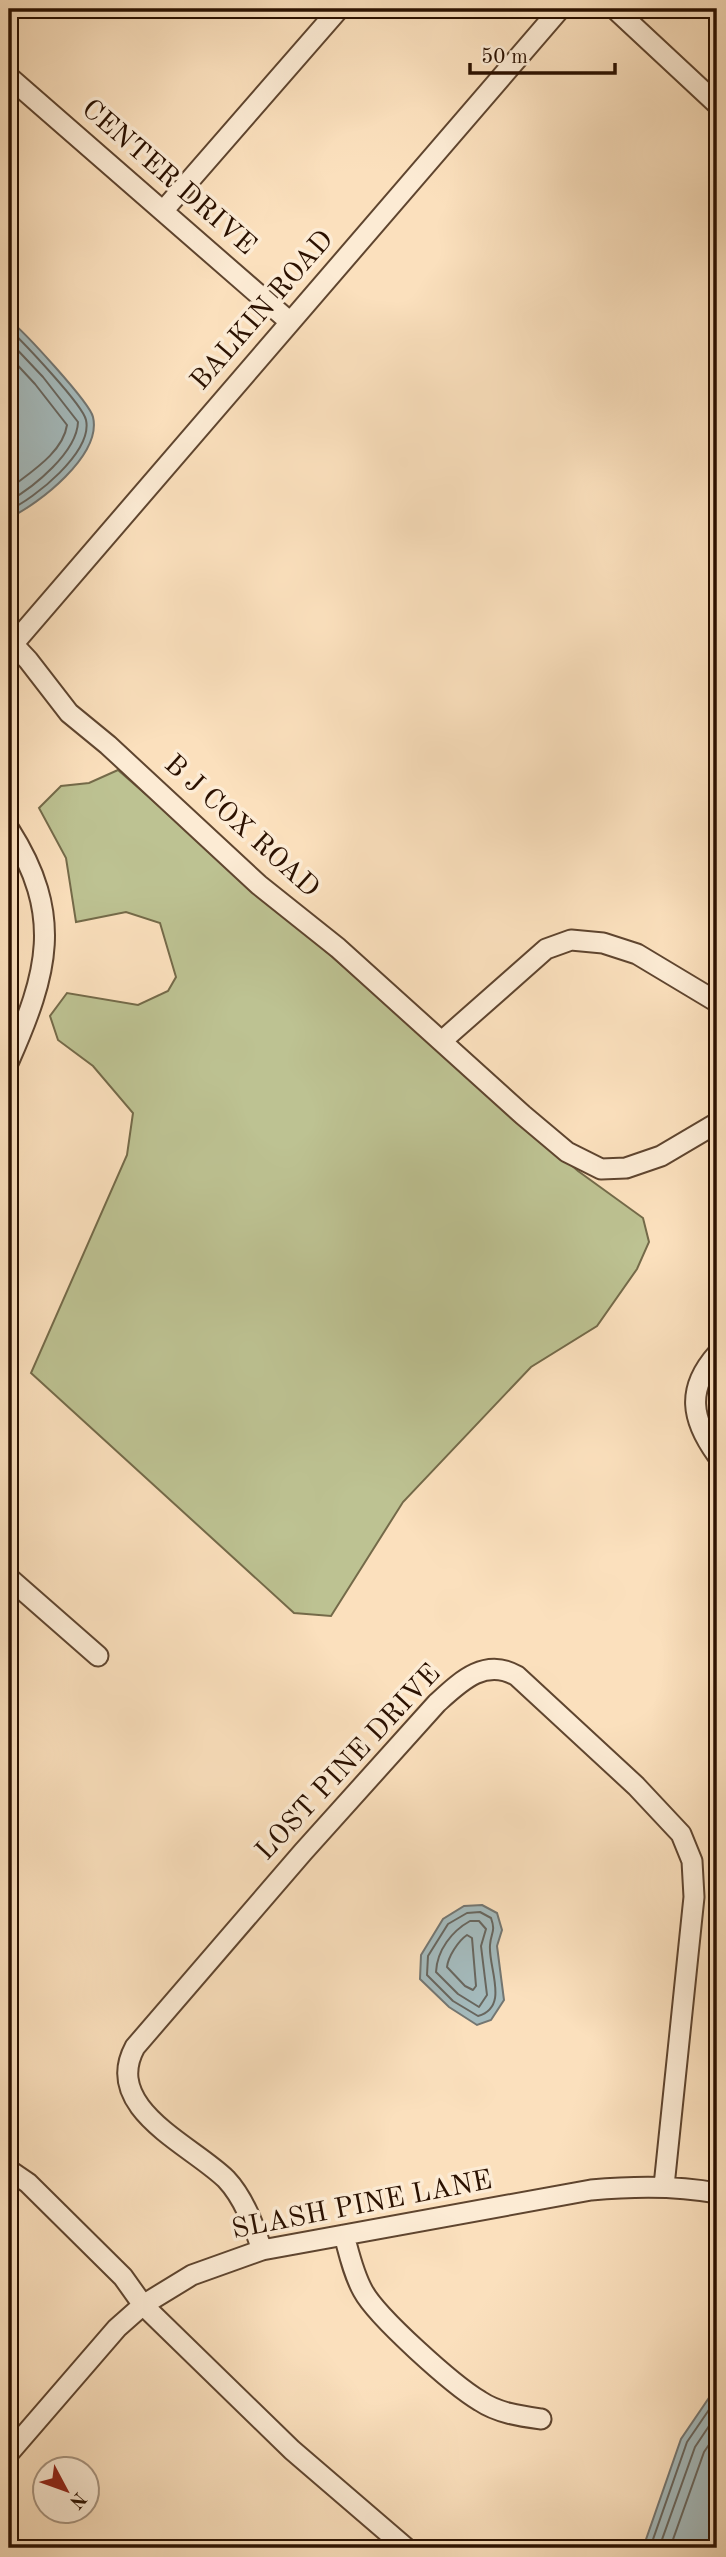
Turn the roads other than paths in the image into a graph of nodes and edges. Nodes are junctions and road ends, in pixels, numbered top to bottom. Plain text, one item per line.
1 (339, 9) edge
2 (560, 9) edge
3 (615, 9) edge
4 (9, 77) edge
5 (717, 104) edge
6 (163, 211) junction
7 (290, 322) junction
8 (11, 647) edge
9 (9, 829) edge
10 (717, 1002) edge
11 (443, 1040) junction
12 (9, 1061) edge
13 (717, 1123) edge
14 (717, 1354) edge
15 (717, 1455) edge
16 (9, 1578) edge
17 (98, 1656) dead end
18 (9, 2170) edge
19 (664, 2186) junction
20 (717, 2193) edge
21 (344, 2235) junction
22 (262, 2250) junction
23 (143, 2305) junction
24 (541, 2419) dead end
25 (9, 2453) edge
26 (406, 2548) edge

1 - 6 street
2 - 7 street, BALKIN ROAD
3 - 5 street
4 - 6 street, CENTER DRIVE
6 - 7 street, CENTER DRIVE
7 - 8 street, BALKIN ROAD
8 - 11 street, B J COX ROAD
9 - 12 street
10 - 11 street
11 - 13 street, B J COX ROAD
14 - 15 street
16 - 17 street
18 - 23 street
19 - 20 street, SLASH PINE LANE
19 - 21 street, SLASH PINE LANE
19 - 22 street, LOST PINE DRIVE
21 - 22 street, SLASH PINE LANE
21 - 24 street
22 - 23 street, SLASH PINE LANE
23 - 25 street, SLASH PINE LANE
23 - 26 street

